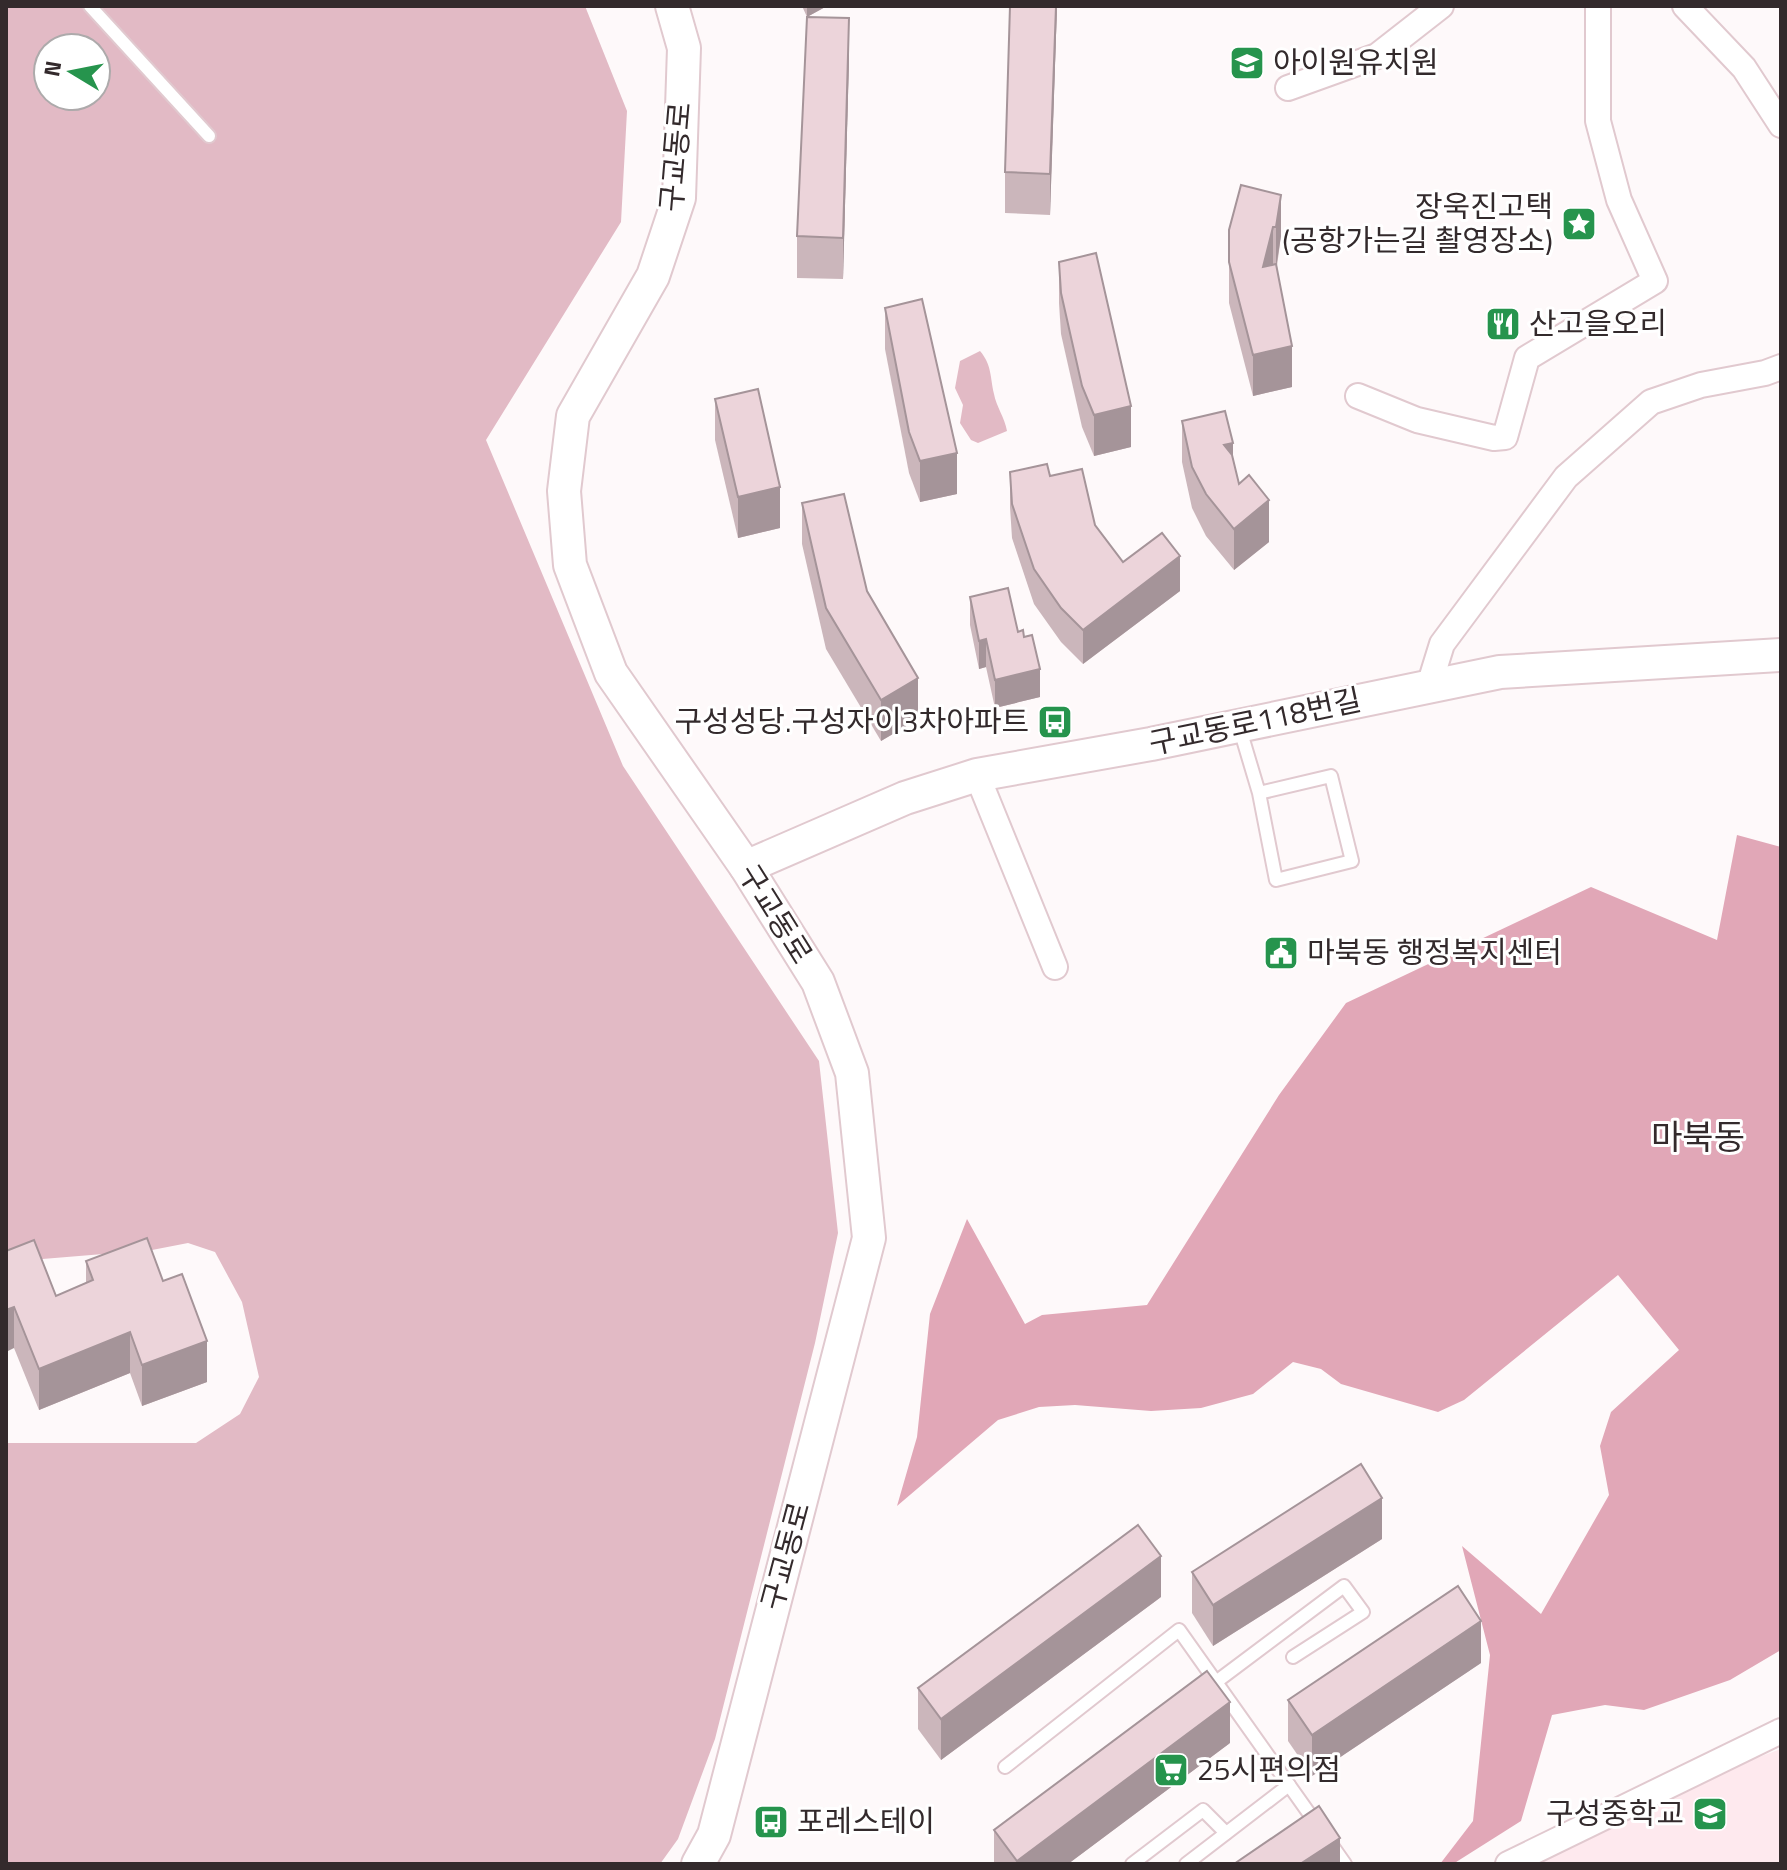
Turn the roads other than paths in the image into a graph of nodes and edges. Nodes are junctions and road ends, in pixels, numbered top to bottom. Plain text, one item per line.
1 (90, 6) edge
2 (672, 6) edge
3 (1441, 6) edge
4 (1598, 6) edge
5 (1685, 6) edge
6 (1288, 88) dead end
7 (1781, 125) edge
8 (209, 136) dead end
9 (1781, 367) edge
10 (1358, 396) dead end
11 (1781, 655) edge
12 (1429, 686) junction
13 (1239, 726) junction
14 (977, 775) junction
15 (1259, 793) junction
16 (746, 867) junction
17 (1055, 967) dead end
18 (1293, 1657) dead end
19 (1216, 1682) junction
20 (1781, 1731) edge
21 (1005, 1767) dead end
22 (1289, 1785) junction
23 (1226, 1833) junction
24 (698, 1864) edge
25 (1132, 1864) edge
26 (1186, 1864) edge
27 (1345, 1864) edge
28 (1508, 1864) edge

1 - 8 lane
2 - 16 street, 구교동로
3 - 6 street
4 - 10 street
5 - 7 street
9 - 12 street
11 - 12 street, 구교동로118번길
12 - 13 street, 구교동로118번길
13 - 14 street, 구교동로118번길
13 - 15 lane
14 - 16 street, 구교동로118번길
14 - 17 street
15 - 15 lane
16 - 24 street, 구교동로
18 - 19 lane
19 - 21 lane
19 - 22 lane
20 - 28 street
22 - 23 lane
22 - 27 lane
23 - 25 lane
23 - 26 lane

